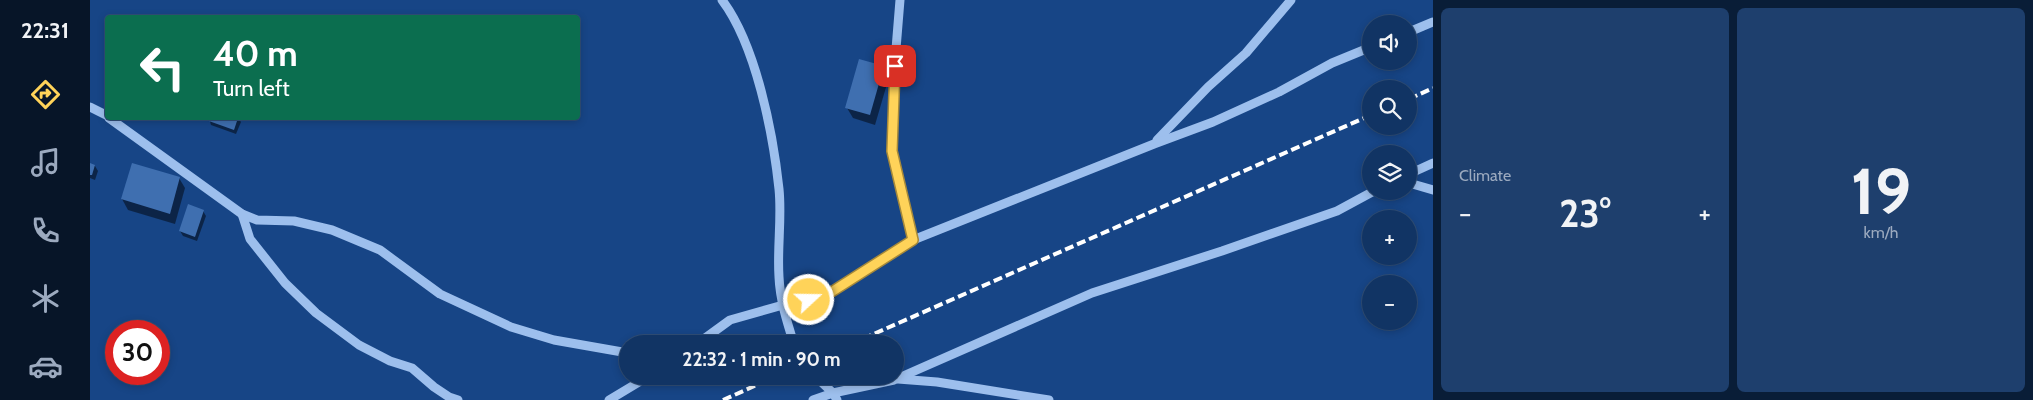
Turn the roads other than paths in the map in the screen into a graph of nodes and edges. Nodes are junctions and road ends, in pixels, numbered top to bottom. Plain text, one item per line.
1 (722, 0) edge
2 (900, 0) edge
3 (1291, 0) edge
4 (1433, 22) edge
5 (1417, 29) edge
6 (1362, 51) edge
7 (90, 106) edge
8 (105, 115) edge
9 (112, 120) edge
10 (1154, 144) junction
11 (1433, 164) edge
12 (1417, 171) edge
13 (1417, 185) edge
14 (1433, 190) edge
15 (1362, 197) edge
16 (242, 214) junction
17 (913, 240) junction
18 (783, 305) junction
19 (709, 335) edge
20 (791, 335) edge
21 (619, 351) edge
22 (904, 376) edge
23 (904, 379) edge
24 (633, 385) edge
25 (823, 385) edge
26 (876, 385) edge
27 (835, 396) edge
28 (458, 400) edge
29 (609, 400) edge
30 (813, 400) edge
31 (1049, 400) edge

1 - 18 street
2 - 17 street
3 - 10 street
4 - 5 street
6 - 10 street
7 - 8 street
9 - 16 street
10 - 17 street
11 - 12 street
13 - 14 street
15 - 22 street
16 - 21 street
16 - 28 street
17 - 18 street
18 - 19 street
18 - 20 street
23 - 31 street
24 - 29 street
25 - 27 street
26 - 27 street
27 - 30 street

